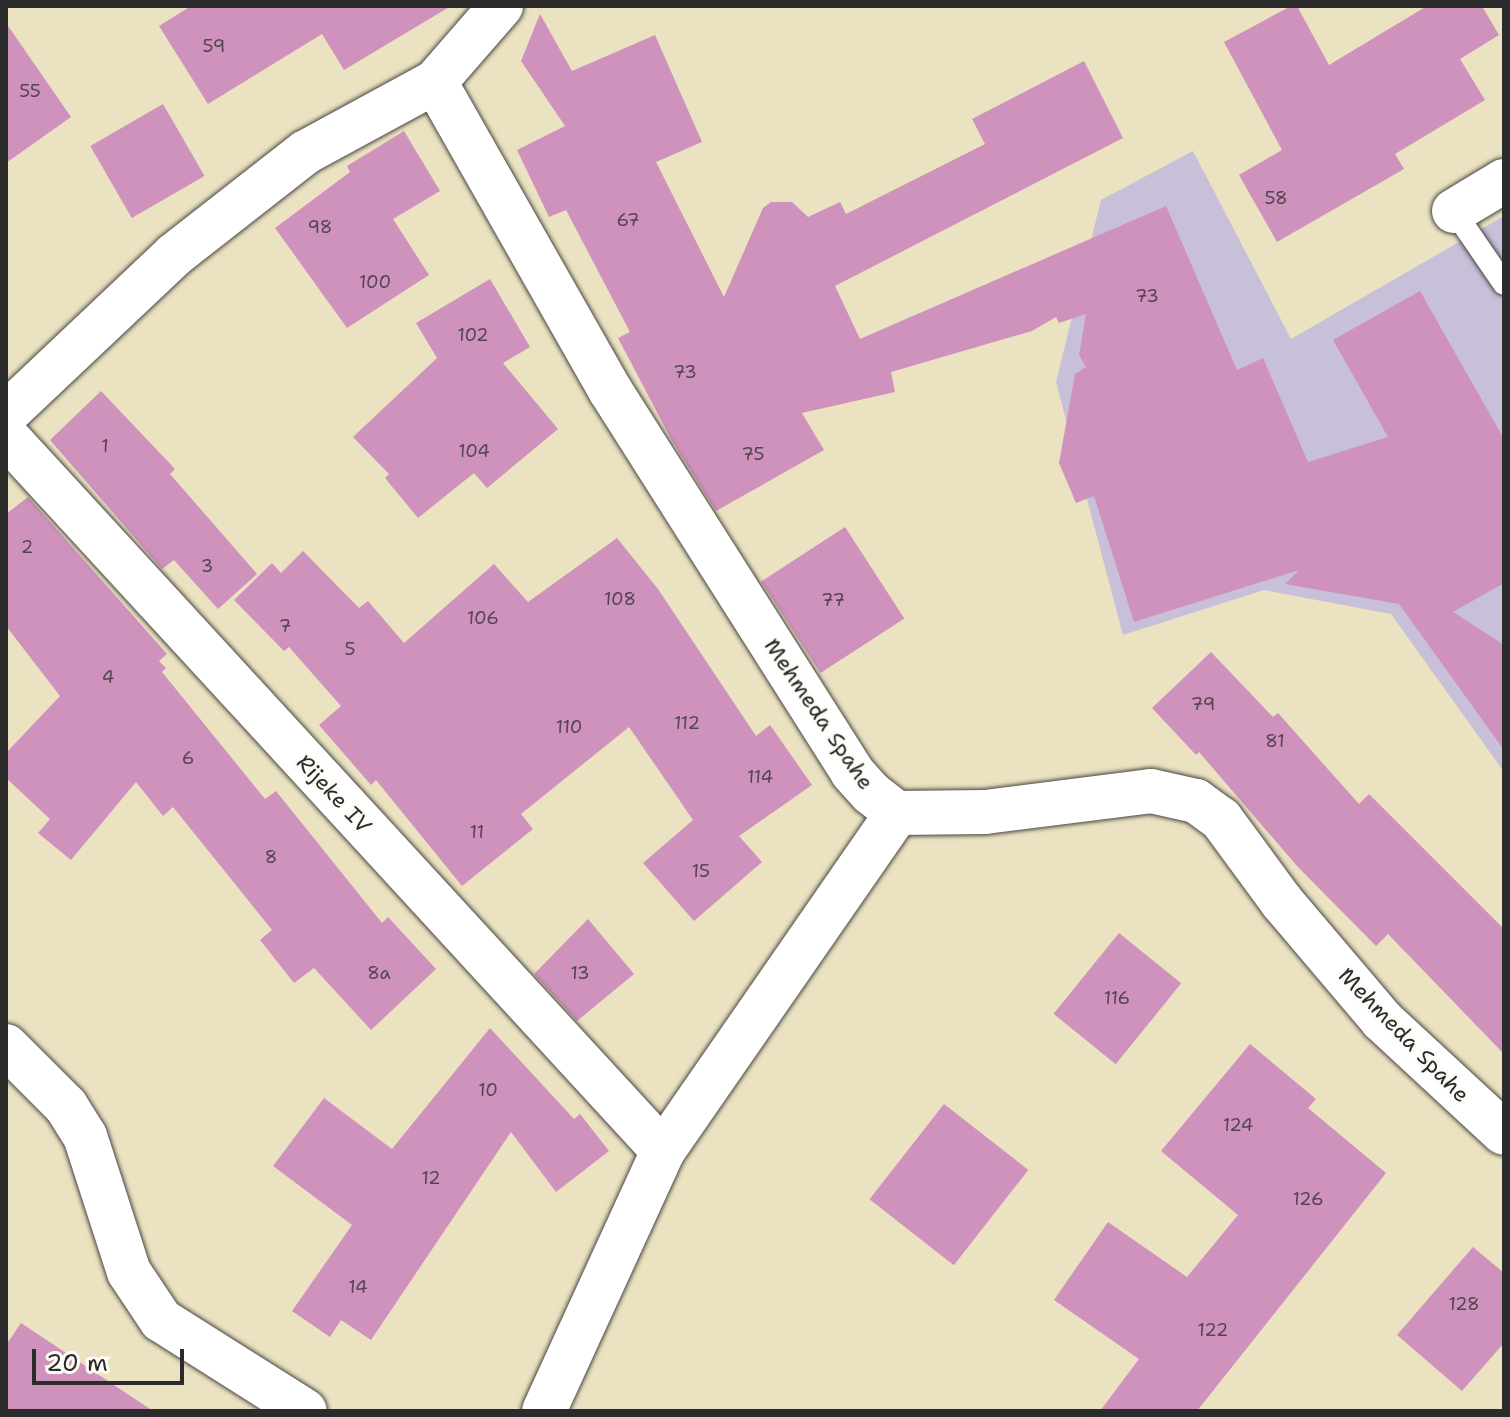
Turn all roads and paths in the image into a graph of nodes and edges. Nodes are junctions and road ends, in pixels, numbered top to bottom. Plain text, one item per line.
1 (501, 6) edge
2 (435, 82) junction
3 (1504, 181) edge
4 (1454, 211) joint
5 (1504, 284) edge
6 (6, 414) edge
7 (6, 436) edge
8 (897, 813) junction
9 (6, 1046) edge
10 (1504, 1133) edge
11 (663, 1151) junction
12 (305, 1411) edge
13 (544, 1411) edge

1 - 2 street
2 - 6 street
2 - 8 street, Mehmeda Spahe
3 - 4 street
4 - 5 lane
7 - 11 street, Rijeke IV
8 - 10 street, Mehmeda Spahe
8 - 11 street
9 - 12 street
11 - 13 street

